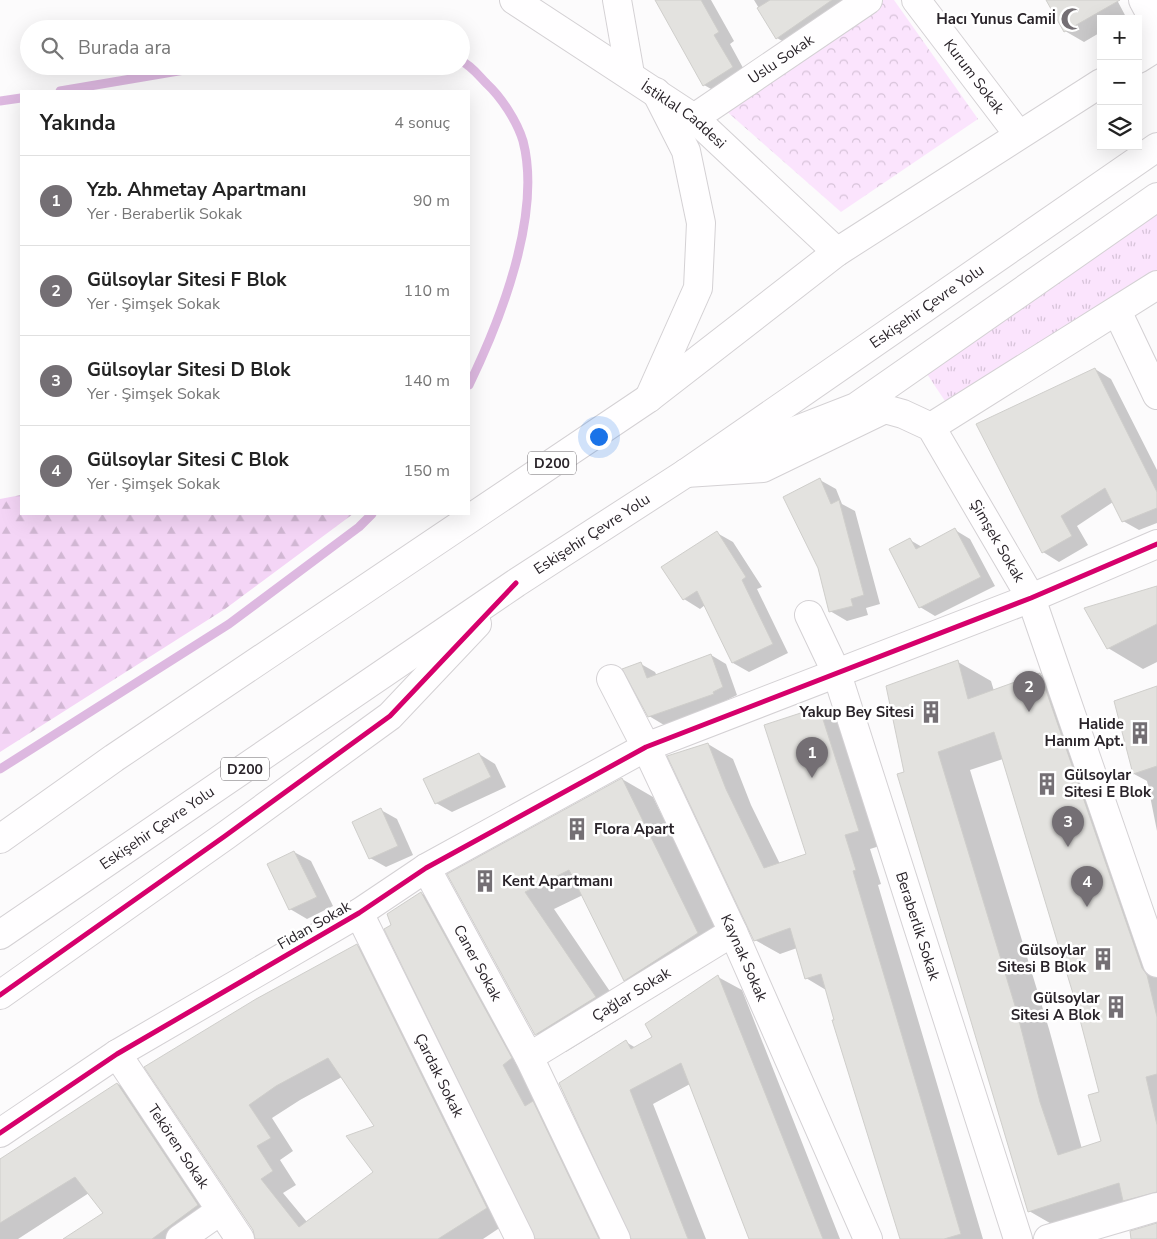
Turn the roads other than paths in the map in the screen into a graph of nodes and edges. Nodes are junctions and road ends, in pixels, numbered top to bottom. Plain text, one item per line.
1 (514, 0) edge
2 (617, 0) edge
3 (868, 0) edge
4 (916, 0) edge
5 (1143, 0) edge
6 (1152, 33) edge
7 (1142, 52) edge
8 (1097, 65) edge
9 (630, 74) junction
10 (1097, 86) edge
11 (656, 92) junction
12 (694, 118) junction
13 (1015, 130) junction
14 (1157, 147) edge
15 (1157, 197) edge
16 (837, 252) junction
17 (1157, 285) edge
18 (1117, 311) junction
19 (1157, 395) edge
20 (649, 398) junction
21 (931, 427) junction
22 (686, 473) junction
23 (1157, 544) edge
24 (516, 583) junction
25 (1031, 598) junction
26 (809, 615) dead end
27 (837, 674) junction
28 (612, 680) dead end
29 (646, 747) junction
30 (114, 758) junction
31 (0, 832) edge
32 (0, 838) edge
33 (426, 868) junction
34 (359, 913) junction
35 (733, 932) junction
36 (0, 935) edge
37 (1157, 962) edge
38 (0, 995) edge
39 (117, 1054) junction
40 (529, 1057) junction
41 (0, 1133) edge
42 (1157, 1207) edge
43 (220, 1211) junction
44 (514, 1237) edge
45 (180, 1239) edge
46 (240, 1239) edge
47 (616, 1239) edge
48 (868, 1239) edge
49 (1018, 1239) edge
50 (1048, 1239) edge

1 - 9 main road, İstiklal Caddesi
2 - 9 main road
3 - 12 main road, Uslu Sokak
4 - 13 main road, Kurum Sokak
5 - 6 main road
6 - 7 main road
8 - 13 main road
9 - 11 main road, İstiklal Caddesi
10 - 16 main road, D200
11 - 12 main road, İstiklal Caddesi
11 - 20 main road
12 - 16 main road, İstiklal Caddesi
13 - 16 main road
14 - 22 main road, Eskişehir Çevre Yolu / D200
15 - 22 main road
16 - 20 main road, D200
17 - 18 main road
18 - 19 main road
18 - 21 main road
20 - 30 main road, D200
21 - 22 main road
21 - 25 main road, Şimşek Sokak
22 - 24 main road, Eskişehir Çevre Yolu / D200
23 - 25 main road, Fidan Sokak
24 - 36 main road, Eskişehir Çevre Yolu / D200
24 - 38 main road
25 - 27 main road, Fidan Sokak
25 - 37 main road, Şimşek Sokak
26 - 27 main road, Beraberlik Sokak
27 - 29 main road, Fidan Sokak
27 - 49 main road, Beraberlik Sokak
28 - 29 main road, Kaynak Sokak
29 - 33 main road, Fidan Sokak
29 - 35 main road, Kaynak Sokak
30 - 31 main road
30 - 32 main road, D200
33 - 34 main road, Fidan Sokak
33 - 40 main road, Caner Sokak
34 - 39 main road, Fidan Sokak
34 - 44 main road, Çardak Sokak
35 - 40 main road, Çağlar Sokak
35 - 48 main road, Kaynak Sokak
39 - 41 main road, Fidan Sokak
39 - 43 main road, Tekören Sokak
40 - 47 main road, Caner Sokak
42 - 50 main road
43 - 45 main road
43 - 46 main road, Tekören Sokak

